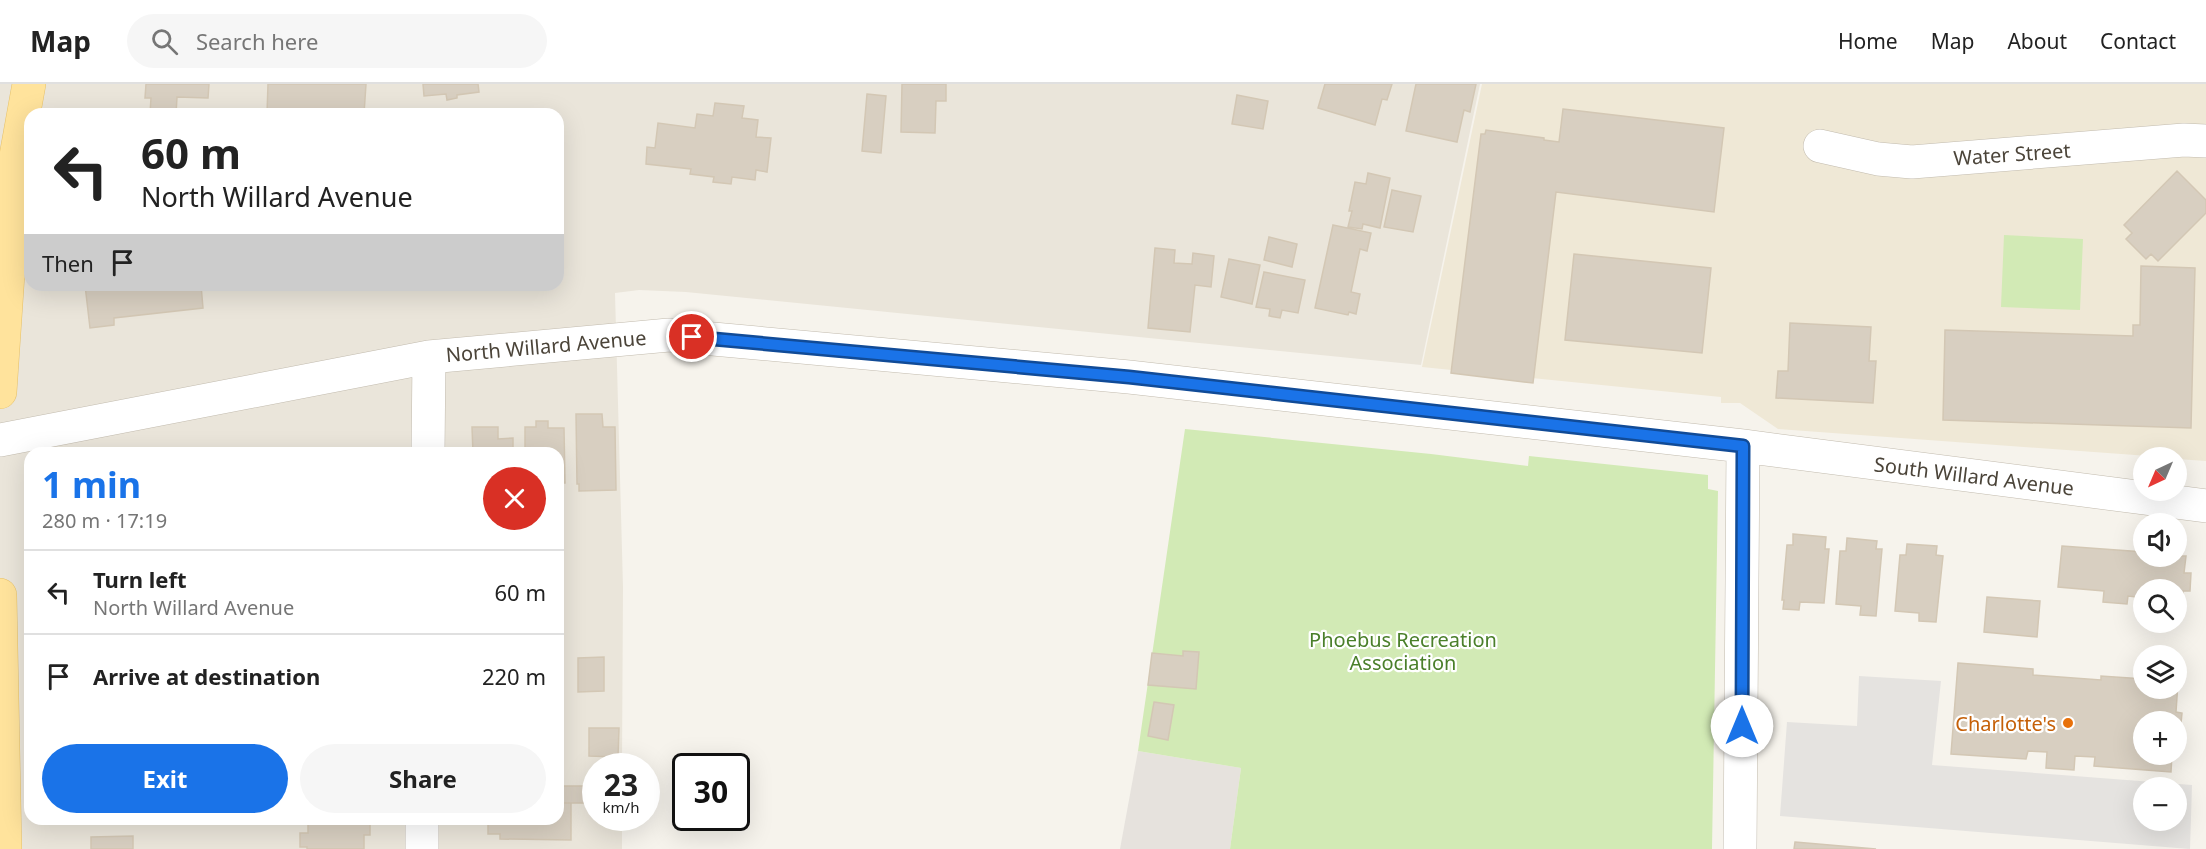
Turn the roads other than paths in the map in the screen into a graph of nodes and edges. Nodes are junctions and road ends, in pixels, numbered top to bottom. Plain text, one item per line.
1 (29, 84) edge
2 (25, 108) edge
3 (24, 112) edge
4 (2206, 141) edge
5 (1820, 146) dead end
6 (429, 357) junction
7 (0, 392) edge
8 (0, 440) edge
9 (1743, 446) junction
10 (428, 447) edge
11 (2206, 506) edge
12 (0, 595) edge
13 (422, 825) edge
14 (5, 849) edge
15 (422, 849) edge
16 (1740, 849) edge

1 - 2 main road
3 - 7 main road
4 - 5 street, Water Street
6 - 8 street, North Willard Avenue
6 - 9 street, North Willard Avenue
6 - 10 street
9 - 11 street, South Willard Avenue
9 - 16 street
12 - 14 main road
13 - 15 street

